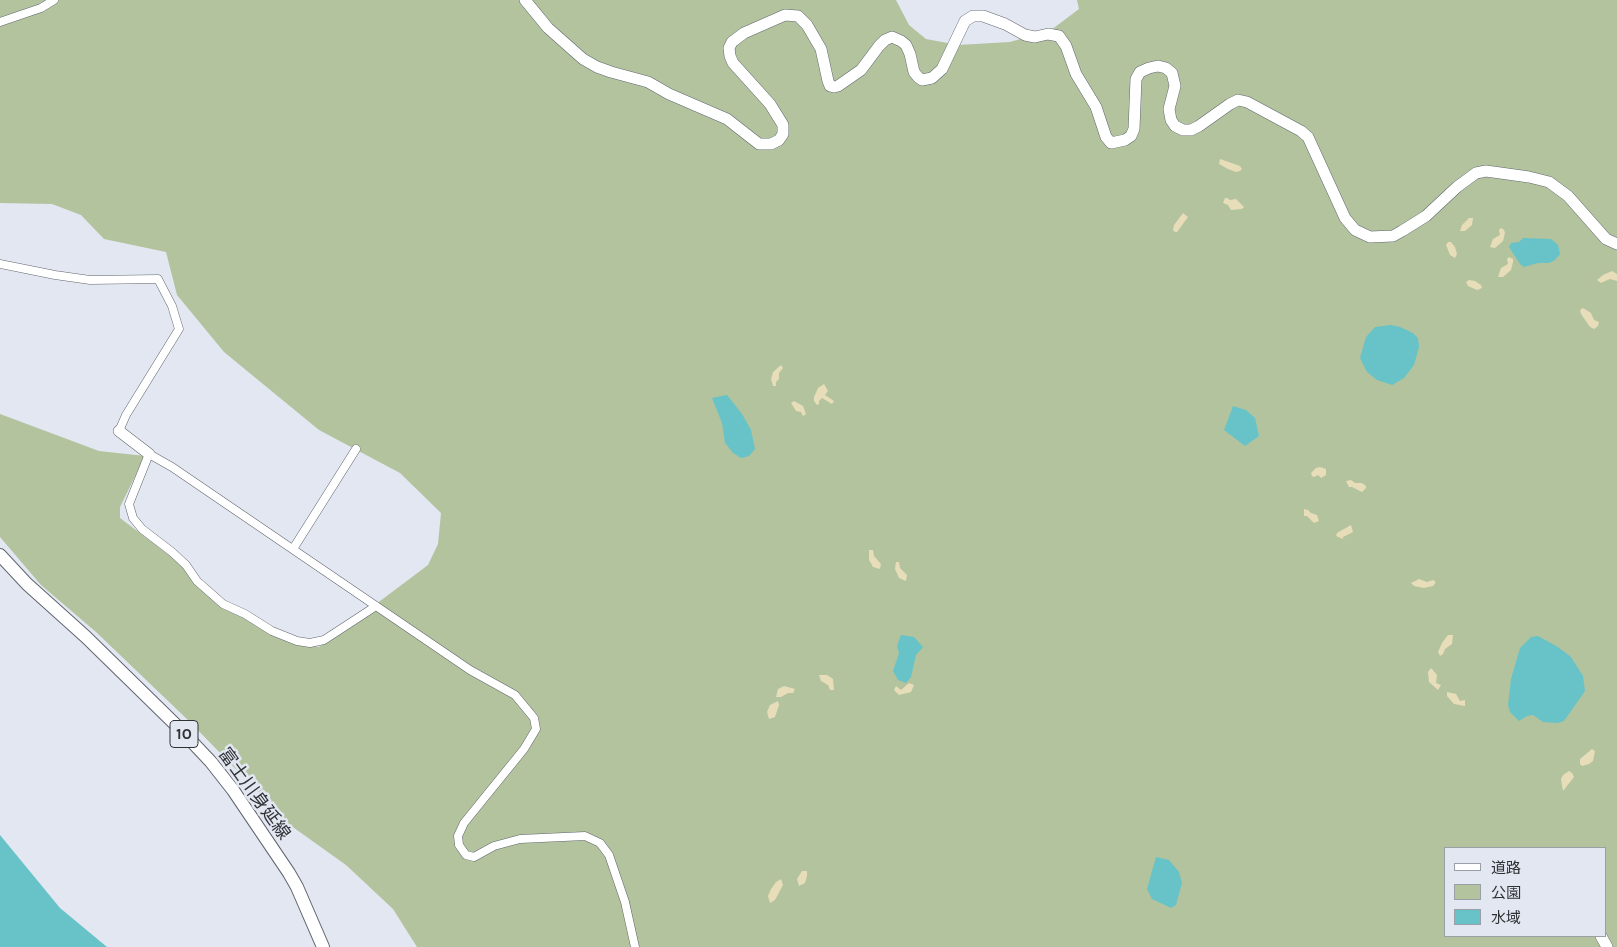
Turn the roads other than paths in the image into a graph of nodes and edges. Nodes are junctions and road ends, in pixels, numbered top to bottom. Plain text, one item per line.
1 (54, 0) edge
2 (525, 0) edge
3 (0, 22) edge
4 (1617, 244) edge
5 (0, 264) edge
6 (119, 431) joint
7 (356, 449) dead end
8 (149, 454) junction
9 (293, 549) junction
10 (0, 555) edge
11 (376, 606) junction
12 (323, 947) edge
13 (635, 947) edge

1 - 3 street
2 - 4 street
5 - 6 street
6 - 8 street
7 - 9 street
8 - 9 street
8 - 11 street
9 - 11 street
10 - 12 main road, 富士川身延線 / 10
11 - 13 street

